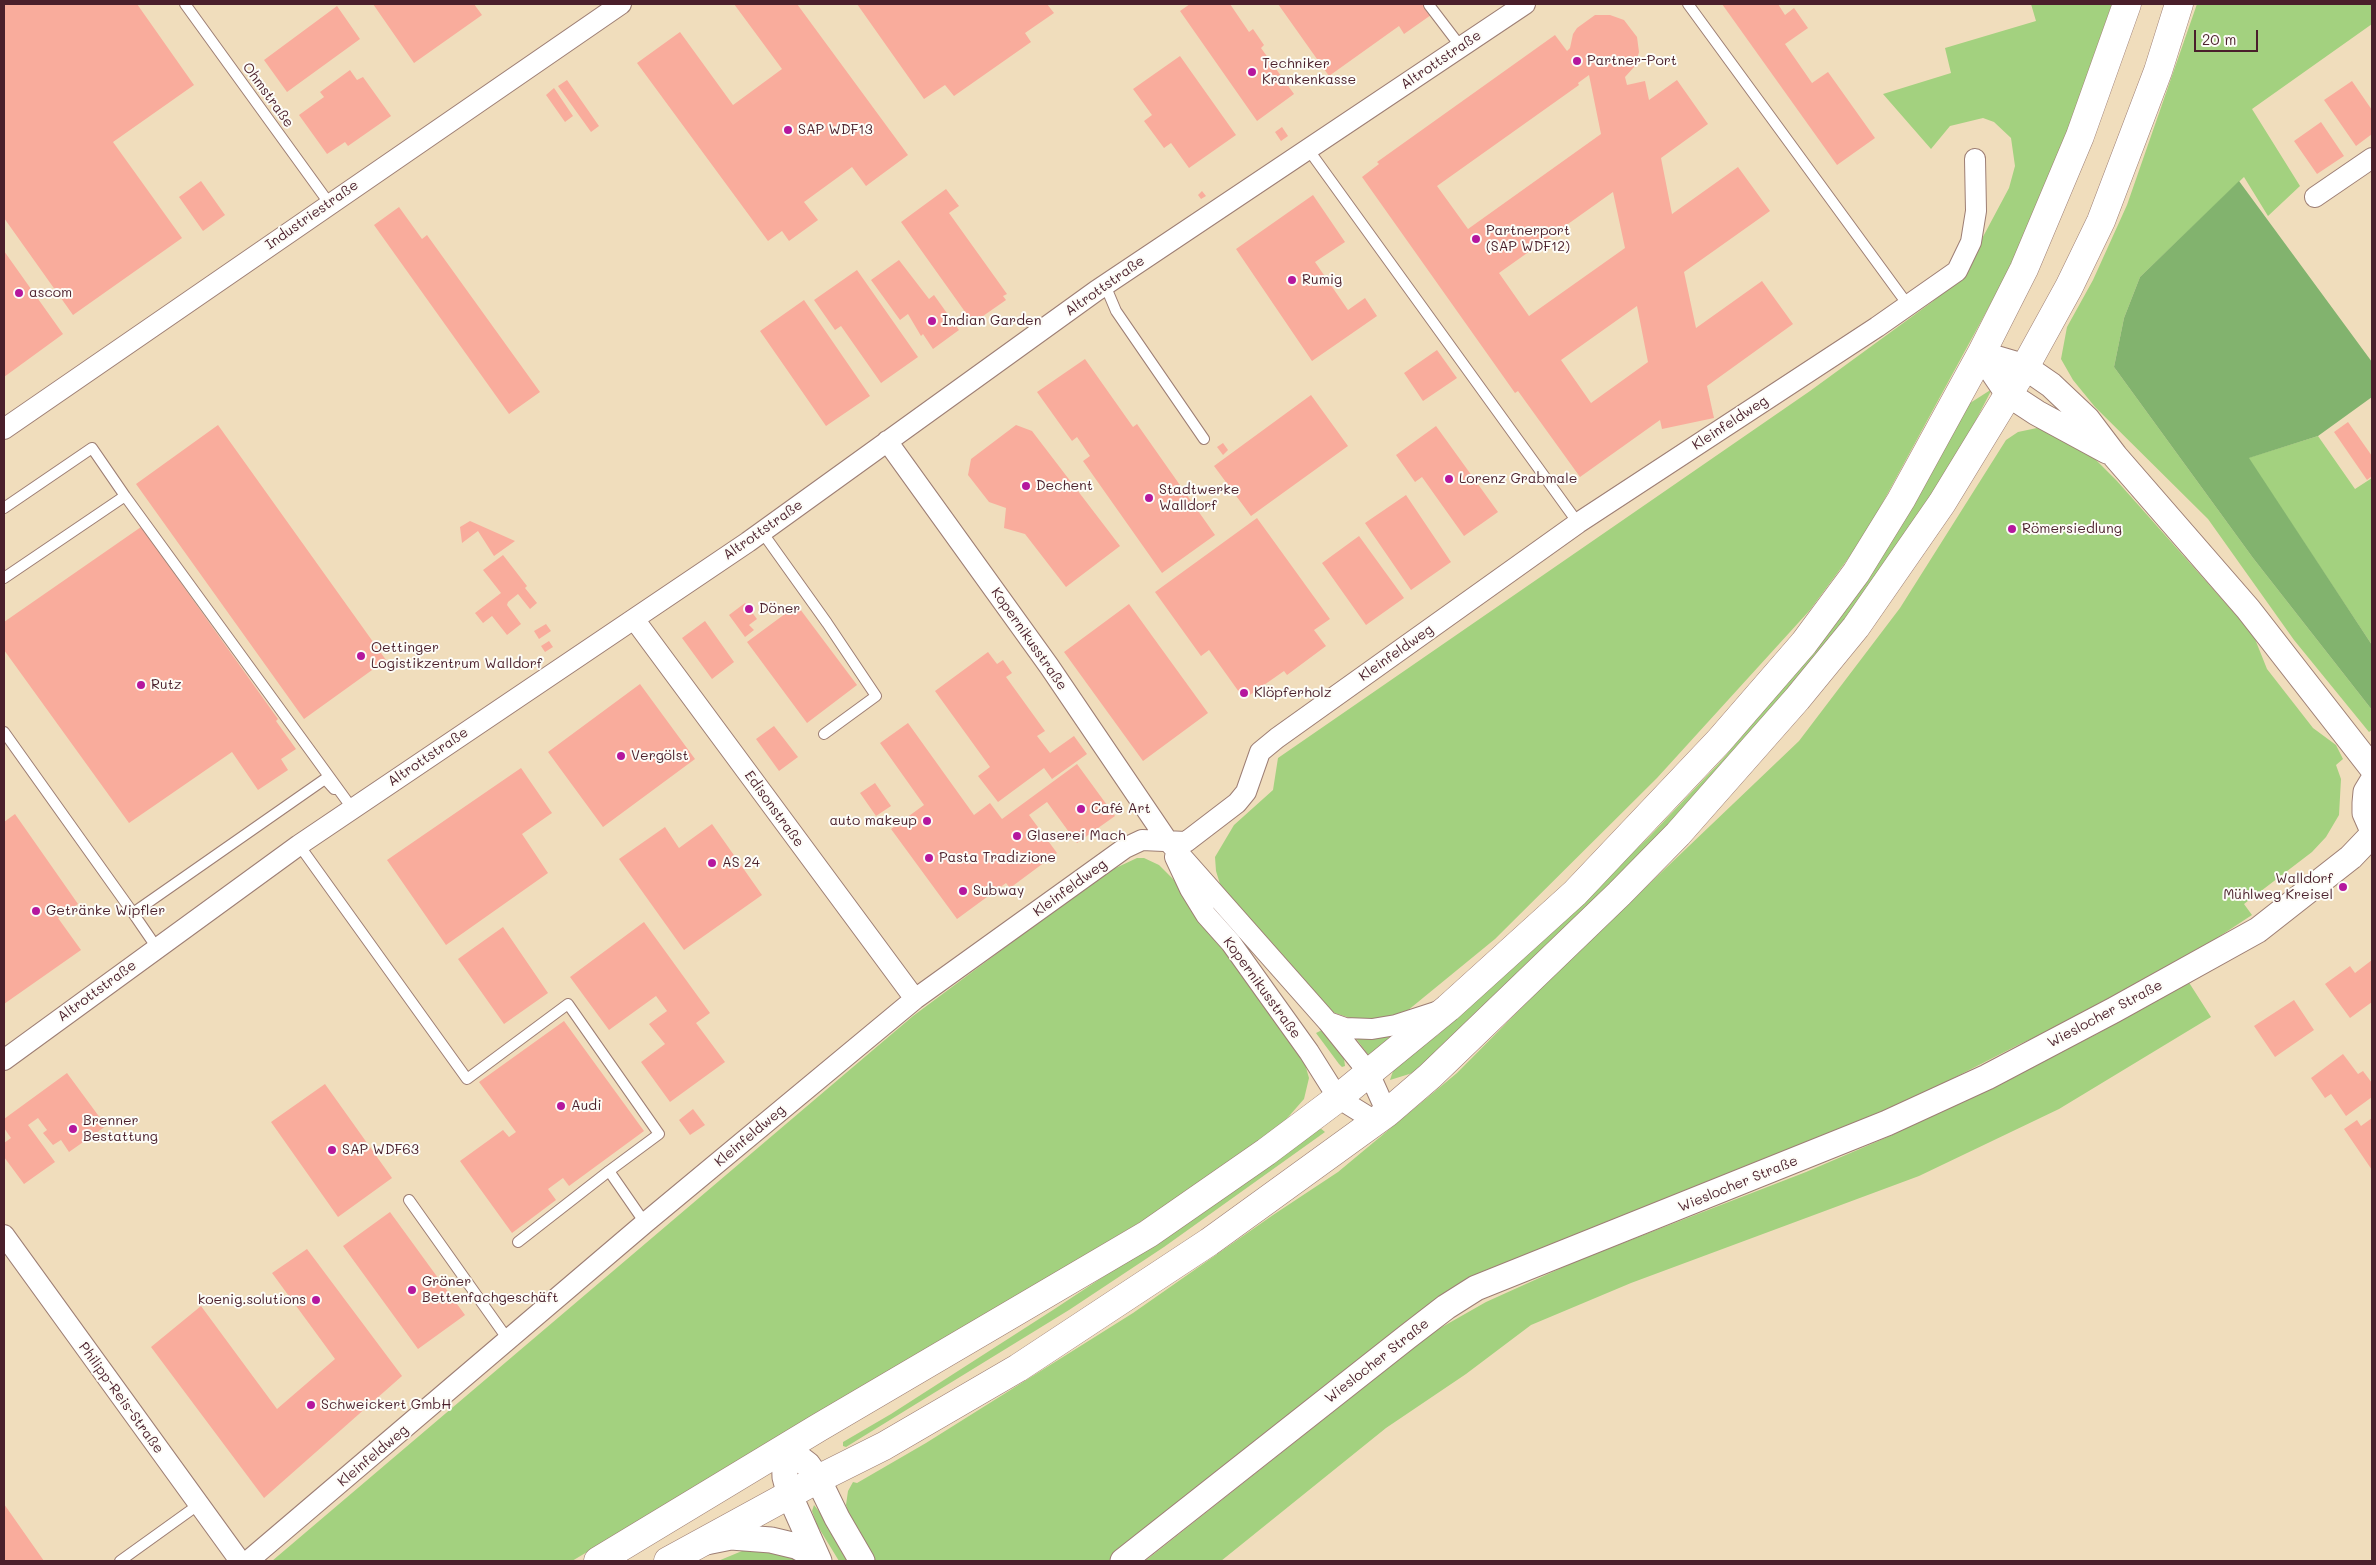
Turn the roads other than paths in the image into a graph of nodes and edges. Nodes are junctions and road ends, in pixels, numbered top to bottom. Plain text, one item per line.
1 (185, 4) edge
2 (621, 4) edge
3 (1429, 4) edge
4 (1525, 4) edge
5 (1688, 4) edge
6 (2127, 4) edge
7 (2179, 4) edge
8 (1461, 47) junction
9 (1308, 149) junction
10 (2372, 158) edge
11 (1975, 160) dead end
12 (2315, 197) dead end
13 (329, 203) junction
14 (1105, 285) junction
15 (1908, 305) junction
16 (1981, 354) junction
17 (2025, 367) junction
18 (2008, 394) junction
19 (4, 429) edge
20 (1204, 439) dead end
21 (888, 441) junction
22 (2115, 456) junction
23 (125, 496) junction
24 (4, 508) edge
25 (1578, 524) junction
26 (762, 532) junction
27 (4, 578) edge
28 (634, 619) junction
29 (4, 732) edge
30 (824, 734) dead end
31 (2372, 768) edge
32 (2372, 782) edge
33 (352, 808) junction
34 (2372, 829) edge
35 (2372, 835) edge
36 (1167, 840) junction
37 (299, 845) junction
38 (133, 913) junction
39 (157, 948) junction
40 (914, 999) junction
41 (1448, 1008) junction
42 (1328, 1022) junction
43 (4, 1060) edge
44 (1369, 1073) junction
45 (1338, 1098) junction
46 (1381, 1117) junction
47 (609, 1171) junction
48 (409, 1200) dead end
49 (645, 1223) junction
50 (4, 1235) edge
51 (518, 1242) dead end
52 (509, 1341) junction
53 (785, 1449) junction
54 (818, 1479) junction
55 (790, 1496) junction
56 (198, 1505) junction
57 (701, 1543) junction
58 (818, 1559) edge
59 (120, 1561) edge
60 (240, 1561) edge
61 (248, 1561) edge
62 (598, 1561) edge
63 (668, 1561) edge
64 (862, 1561) edge
65 (1123, 1561) edge

1 - 13 lane, Ohmstraße
2 - 13 street, Industriestraße
3 - 8 lane
4 - 8 street, Altrottstraße
5 - 15 lane
6 - 16 main road
7 - 17 main road
8 - 9 street, Altrottstraße
9 - 14 street, Altrottstraße
9 - 25 lane
10 - 12 street
11 - 15 street, Kleinfeldweg
13 - 19 street, Industriestraße
14 - 20 lane
14 - 21 street, Altrottstraße
15 - 25 street, Kleinfeldweg
16 - 17 street
16 - 18 street
16 - 41 main road
17 - 18 main road
17 - 22 street
18 - 22 street
18 - 46 main road
21 - 26 street, Altrottstraße
21 - 36 street, Kopernikusstraße
22 - 31 street
23 - 24 lane
23 - 27 lane
23 - 33 lane
25 - 36 street, Kleinfeldweg
26 - 28 street, Altrottstraße
26 - 30 lane
28 - 33 street, Altrottstraße
28 - 40 street, Edisonstraße
29 - 38 lane
32 - 34 street
33 - 37 street, Altrottstraße
33 - 38 lane
35 - 65 street, Wieslocher Straße
36 - 40 street, Kleinfeldweg
36 - 42 street, Kopernikusstraße
36 - 45 street, Kopernikusstraße
37 - 39 street, Altrottstraße
37 - 47 lane
38 - 39 lane
39 - 43 street, Altrottstraße
40 - 49 street, Kleinfeldweg
41 - 42 street
41 - 44 main road
42 - 44 street, Kopernikusstraße
44 - 45 main road
44 - 46 street, Kopernikusstraße
45 - 46 street, Kopernikusstraße
45 - 53 main road
46 - 54 main road
47 - 49 lane
47 - 51 lane
48 - 52 lane
49 - 52 street, Kleinfeldweg
50 - 56 street, Philipp-Reis-Straße
52 - 61 street, Kleinfeldweg
53 - 54 street
53 - 55 street
53 - 62 main road
54 - 55 main road
54 - 64 street
55 - 57 main road
55 - 58 street
56 - 59 lane
56 - 60 street, Philipp-Reis-Straße
57 - 58 street
57 - 63 main road

